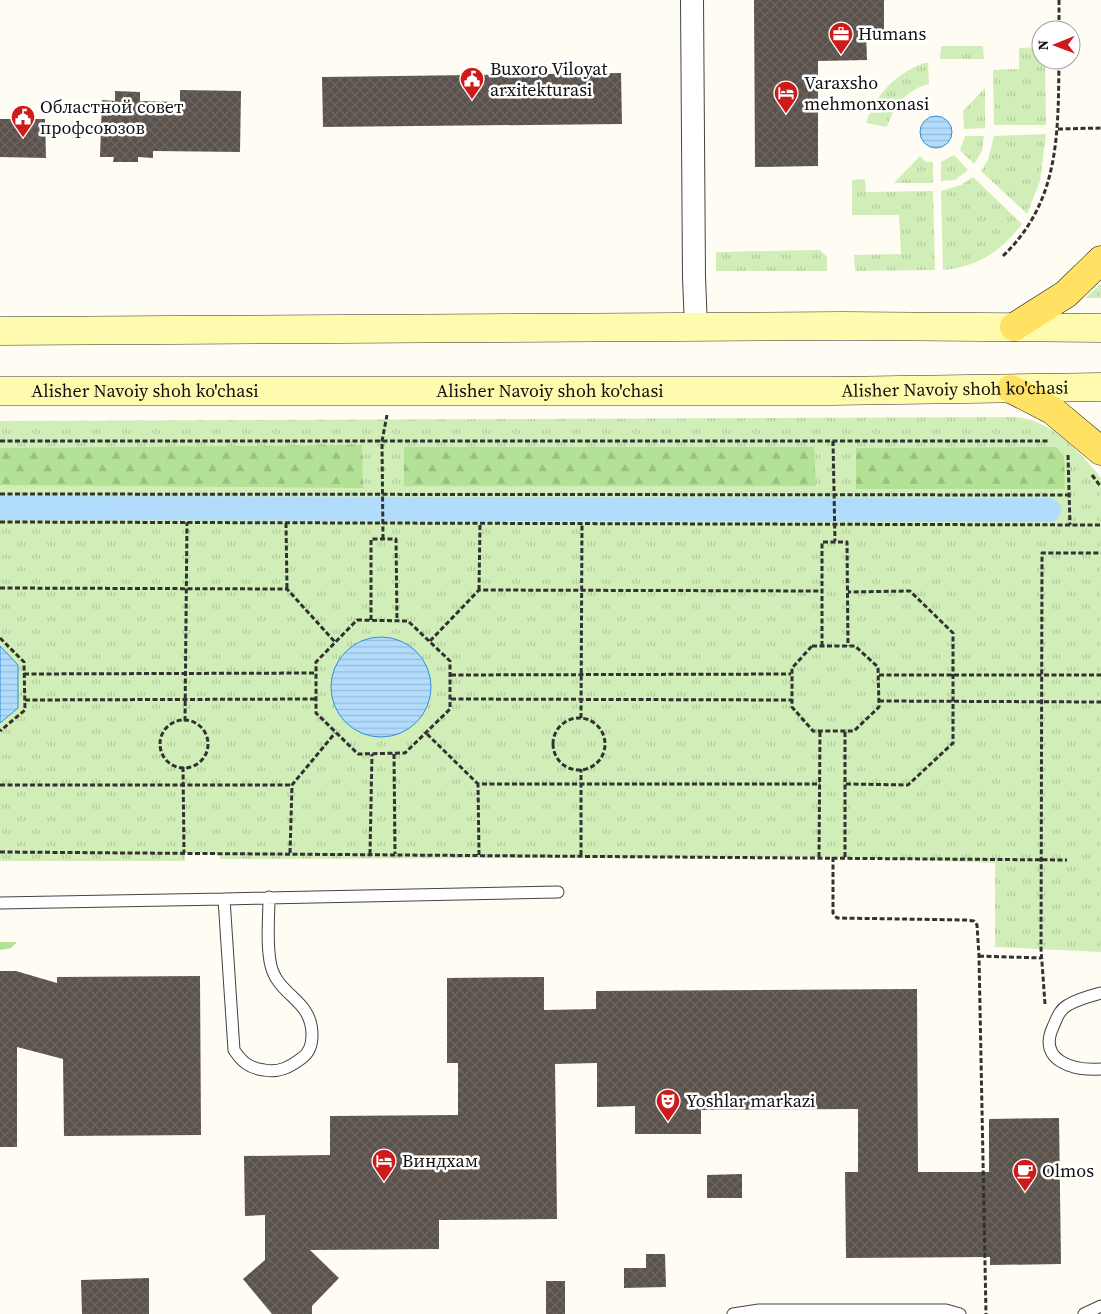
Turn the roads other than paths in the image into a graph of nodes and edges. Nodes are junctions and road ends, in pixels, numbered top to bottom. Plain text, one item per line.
1 (692, 0) edge
2 (1101, 260) edge
3 (1014, 327) junction
4 (696, 328) junction
5 (1101, 328) edge
6 (0, 331) edge
7 (1101, 387) edge
8 (1011, 389) junction
9 (0, 391) edge
10 (1094, 461) edge
11 (558, 892) dead end
12 (269, 897) junction
13 (224, 899) junction
14 (0, 903) edge
15 (1101, 994) edge
16 (1101, 1069) edge
17 (1101, 1306) edge
18 (733, 1314) edge
19 (960, 1314) edge
20 (1084, 1314) edge

1 - 4 street
2 - 3 main road
3 - 4 main road
3 - 5 main road
4 - 6 main road
7 - 8 main road, Alisher Navoiy shoh ko'chasi
8 - 9 main road, Alisher Navoiy shoh ko'chasi
8 - 10 main road
11 - 12 lane
12 - 13 lane
12 - 13 lane
13 - 14 lane
15 - 16 lane
17 - 20 lane
18 - 19 lane

